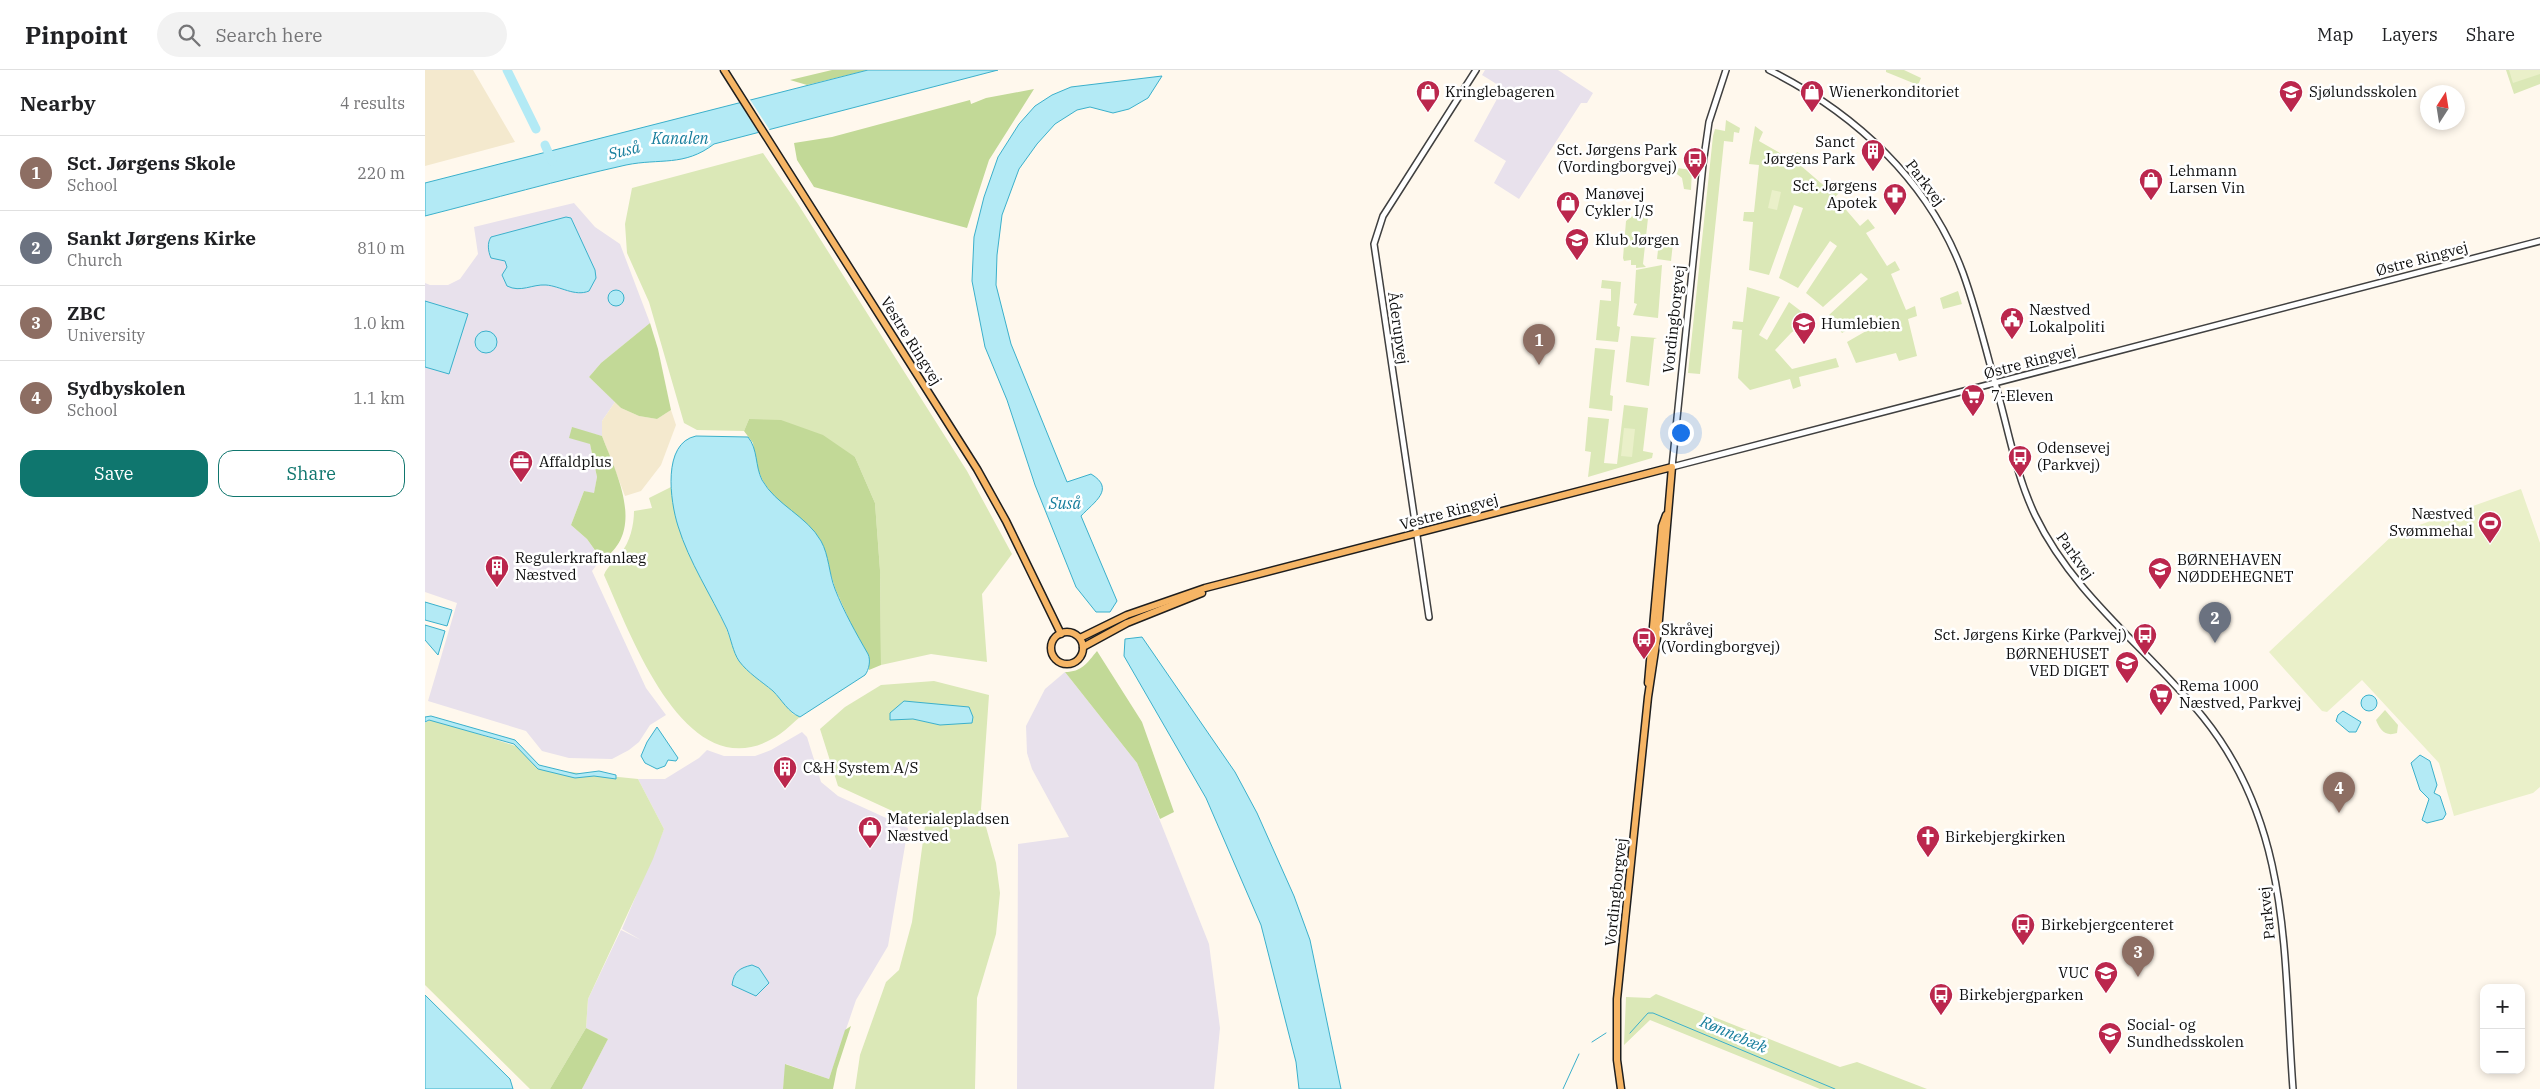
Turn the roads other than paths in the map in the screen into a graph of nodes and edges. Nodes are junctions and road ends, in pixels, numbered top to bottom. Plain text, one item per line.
1 (724, 70) edge
2 (1476, 70) edge
3 (1726, 70) edge
4 (1769, 70) edge
5 (2540, 241) edge
6 (1995, 384) junction
7 (1672, 467) junction
8 (1417, 533) junction
9 (1234, 581) junction
10 (1429, 616) dead end
11 (1061, 634) junction
12 (1080, 638) junction
13 (1083, 647) junction
14 (1621, 1089) edge
15 (2293, 1089) edge

1 - 11 main road, Vestre Ringvej
2 - 8 street, Åderupvej
3 - 7 street, Vordingborgvej
4 - 6 street, Parkvej
5 - 6 street, Østre Ringvej
6 - 7 street, Østre Ringvej
6 - 15 street, Parkvej
7 - 8 main road, Vestre Ringvej
7 - 14 main road, Vordingborgvej
8 - 9 main road, Vestre Ringvej
8 - 10 street, Åderupvej
9 - 12 main road, Vestre Ringvej
9 - 13 main road, Vestre Ringvej
11 - 12 main road
11 - 13 main road
12 - 13 main road

